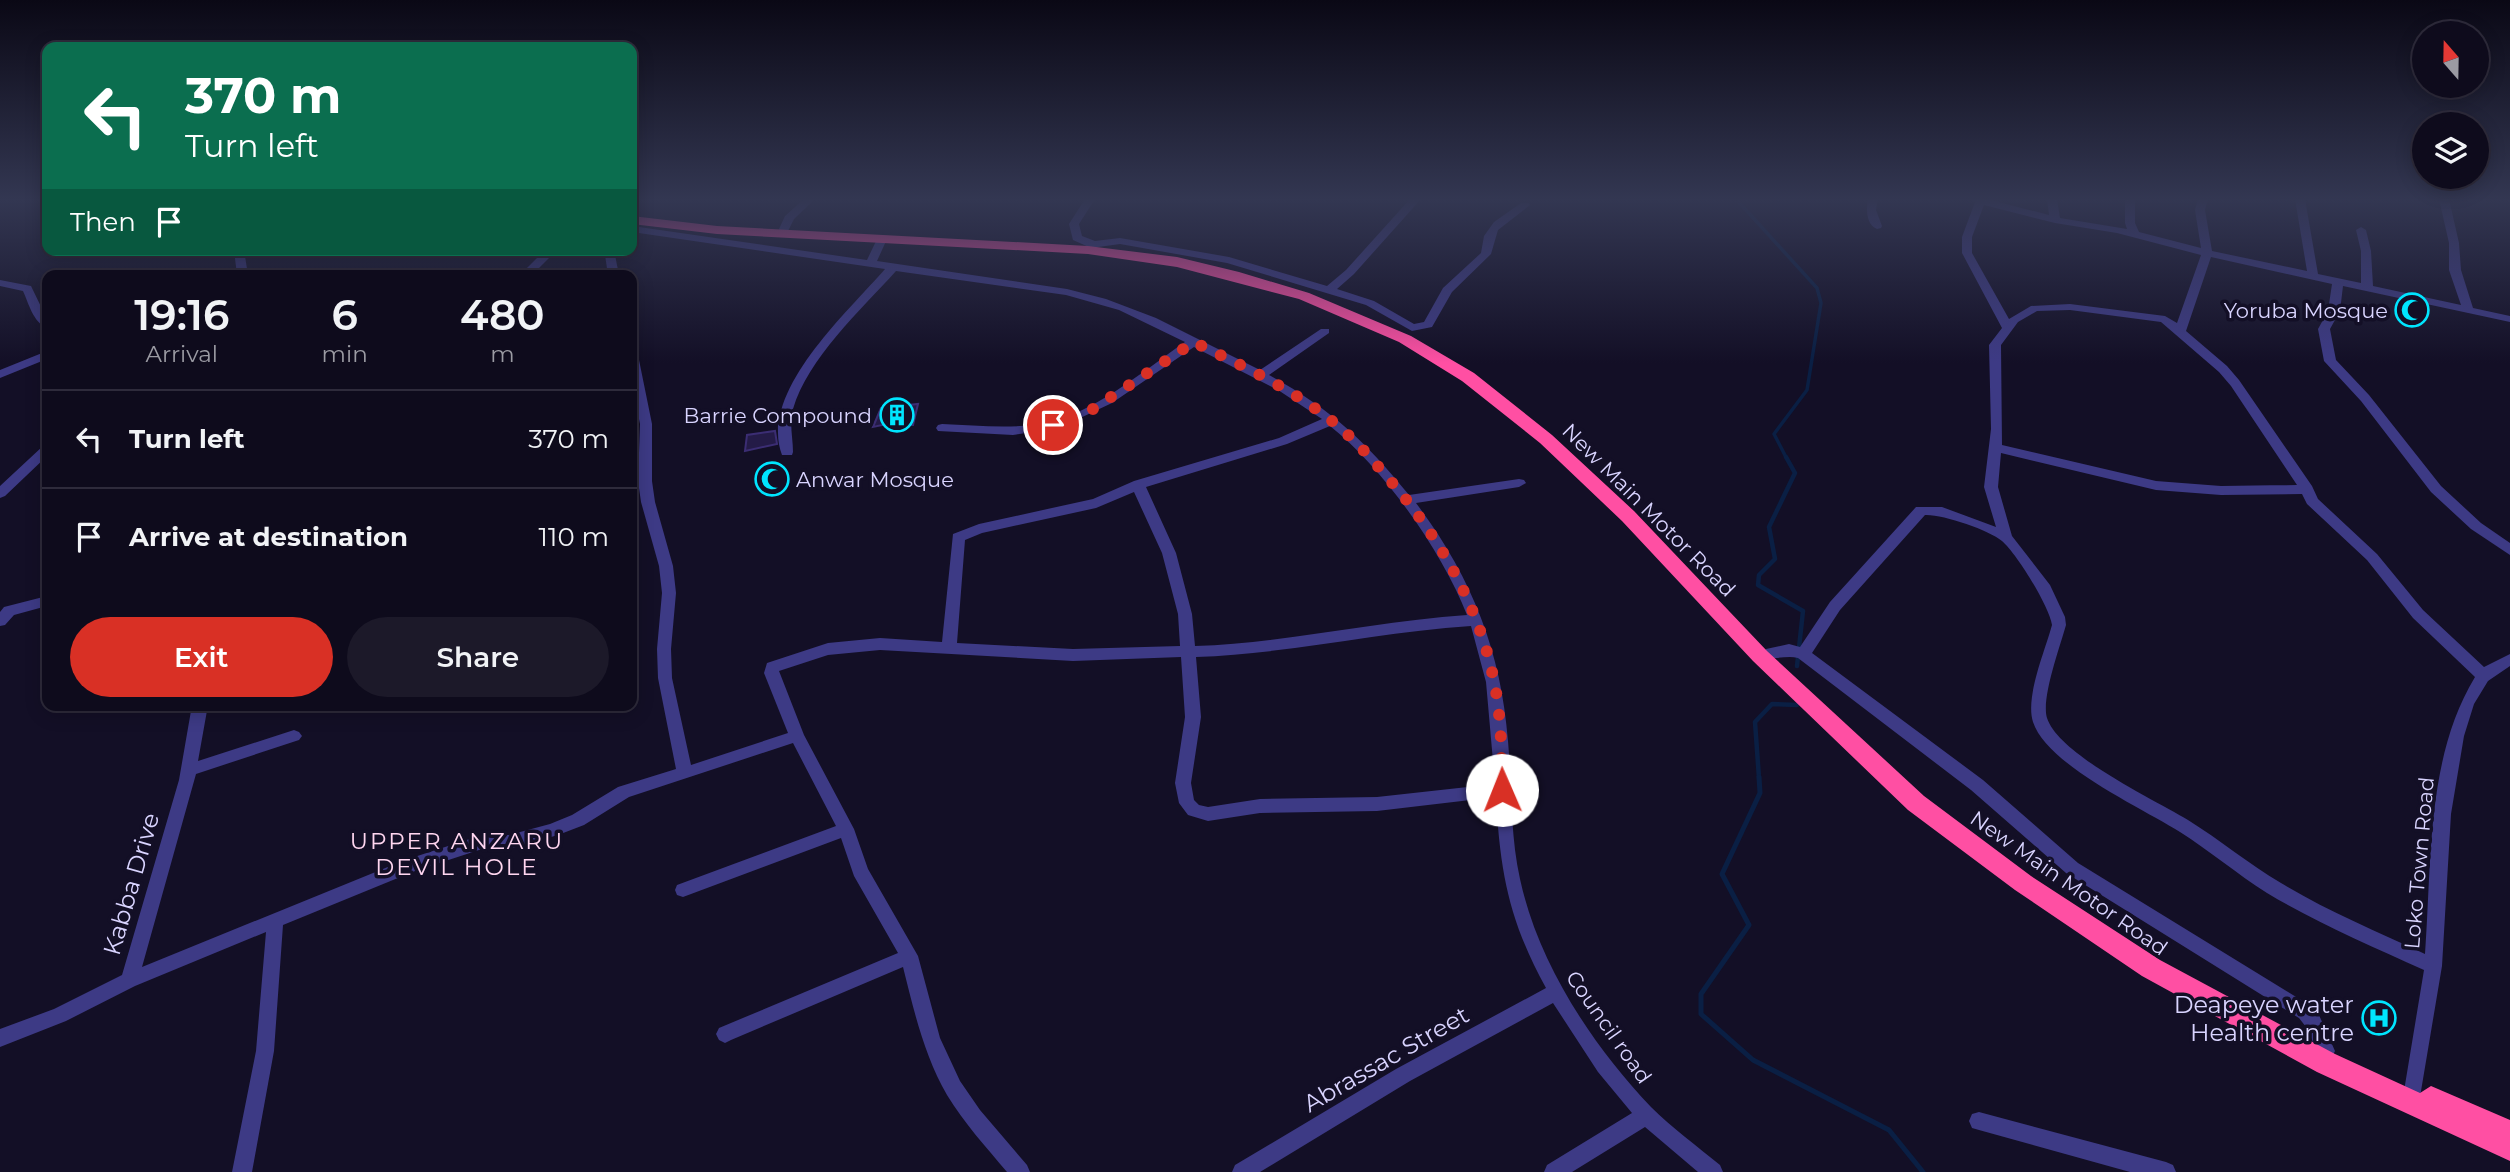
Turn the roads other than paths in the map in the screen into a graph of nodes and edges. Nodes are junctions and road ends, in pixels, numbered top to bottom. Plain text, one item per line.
1 (807, 254) edge
2 (875, 254) edge
3 (1115, 254) edge
4 (1162, 254) edge
5 (1196, 254) edge
6 (1367, 254) edge
7 (1486, 254) edge
8 (1967, 254) edge
9 (2207, 254) joint
10 (2309, 254) edge
11 (2366, 254) edge
12 (2454, 254) edge
13 (546, 256) edge
14 (870, 264) junction
15 (893, 267) junction
16 (530, 270) edge
17 (2313, 276) junction
18 (2338, 280) junction
19 (0, 283) edge
20 (2367, 286) junction
21 (1330, 289) junction
22 (2468, 309) junction
23 (2510, 318) edge
24 (42, 321) edge
25 (2007, 327) junction
26 (1325, 331) dead end
27 (1411, 331) junction
28 (2179, 333) junction
29 (1194, 342) junction
30 (42, 357) edge
31 (0, 374) edge
32 (1260, 376) junction
33 (637, 388) edge
34 (1332, 420) junction
35 (942, 428) dead end
36 (1994, 448) junction
37 (787, 452) dead end
38 (42, 454) edge
39 (1519, 483) dead end
40 (1139, 484) junction
41 (2307, 489) junction
42 (639, 490) edge
43 (0, 493) edge
44 (1406, 500) junction
45 (2006, 537) junction
46 (2510, 550) edge
47 (42, 602) edge
48 (1477, 620) junction
49 (0, 621) edge
50 (949, 647) junction
51 (1188, 652) junction
52 (1771, 653) junction
53 (1803, 654) junction
54 (2509, 661) edge
55 (2484, 676) junction
56 (199, 711) edge
57 (294, 736) dead end
58 (797, 736) junction
59 (189, 770) junction
60 (685, 773) junction
61 (1502, 790) junction
62 (846, 829) junction
63 (683, 890) dead end
64 (275, 921) junction
65 (909, 956) junction
66 (2433, 965) junction
67 (129, 980) junction
68 (1556, 992) junction
69 (725, 1034) dead end
70 (0, 1038) edge
71 (2326, 1051) junction
72 (2413, 1091) junction
73 (1646, 1115) junction
74 (1979, 1121) dead end
75 (2510, 1133) edge
76 (2510, 1148) edge
77 (242, 1172) edge
78 (1020, 1172) edge
79 (1242, 1172) edge
80 (1554, 1172) edge
81 (1713, 1172) edge
82 (2166, 1172) edge

1 - 14 street, Council road
2 - 14 street
3 - 76 highway, New Main Motor Road
4 - 27 highway, New Main Motor Road
5 - 21 street
6 - 21 street
7 - 27 street
8 - 25 street
9 - 17 street
9 - 28 street
10 - 17 street
11 - 20 street
12 - 22 street
13 - 16 street
14 - 15 street, Council road
15 - 29 street, Council road
15 - 37 street
17 - 18 street
18 - 20 street
18 - 46 street
19 - 24 street
20 - 22 street
21 - 27 street
22 - 23 street
25 - 28 street
25 - 36 street
26 - 32 street
27 - 52 highway, New Main Motor Road
28 - 41 street
29 - 32 street, Council road
29 - 35 street
30 - 31 street
32 - 34 street, Council road
33 - 42 street
34 - 40 street
34 - 44 street, Council road
36 - 41 street
36 - 45 street
38 - 43 street
39 - 44 street
40 - 50 street
40 - 51 street
41 - 55 street
42 - 60 street
44 - 48 street, Council road
45 - 53 street
45 - 66 street
47 - 49 street
48 - 51 street
48 - 61 street, Council road
50 - 51 street
50 - 58 street
51 - 61 street
52 - 53 street
52 - 71 highway, New Main Motor Road
53 - 71 street
54 - 55 street, Loko Town Road
55 - 66 street, Loko Town Road
56 - 59 street, Kabba Drive
57 - 59 street
58 - 60 street
58 - 62 street
59 - 67 street, Kabba Drive
60 - 64 street
61 - 68 street, Council road
62 - 63 street
62 - 65 street
64 - 67 street
64 - 77 street
65 - 69 street
65 - 78 street
66 - 72 street, Loko Town Road
67 - 70 street, Kabba Drive
68 - 73 street, Council road
68 - 79 street, Abrassac Street
71 - 72 highway, New Main Motor Road
72 - 75 highway, New Main Motor Road
73 - 80 street
73 - 81 street, Council road
74 - 82 street

